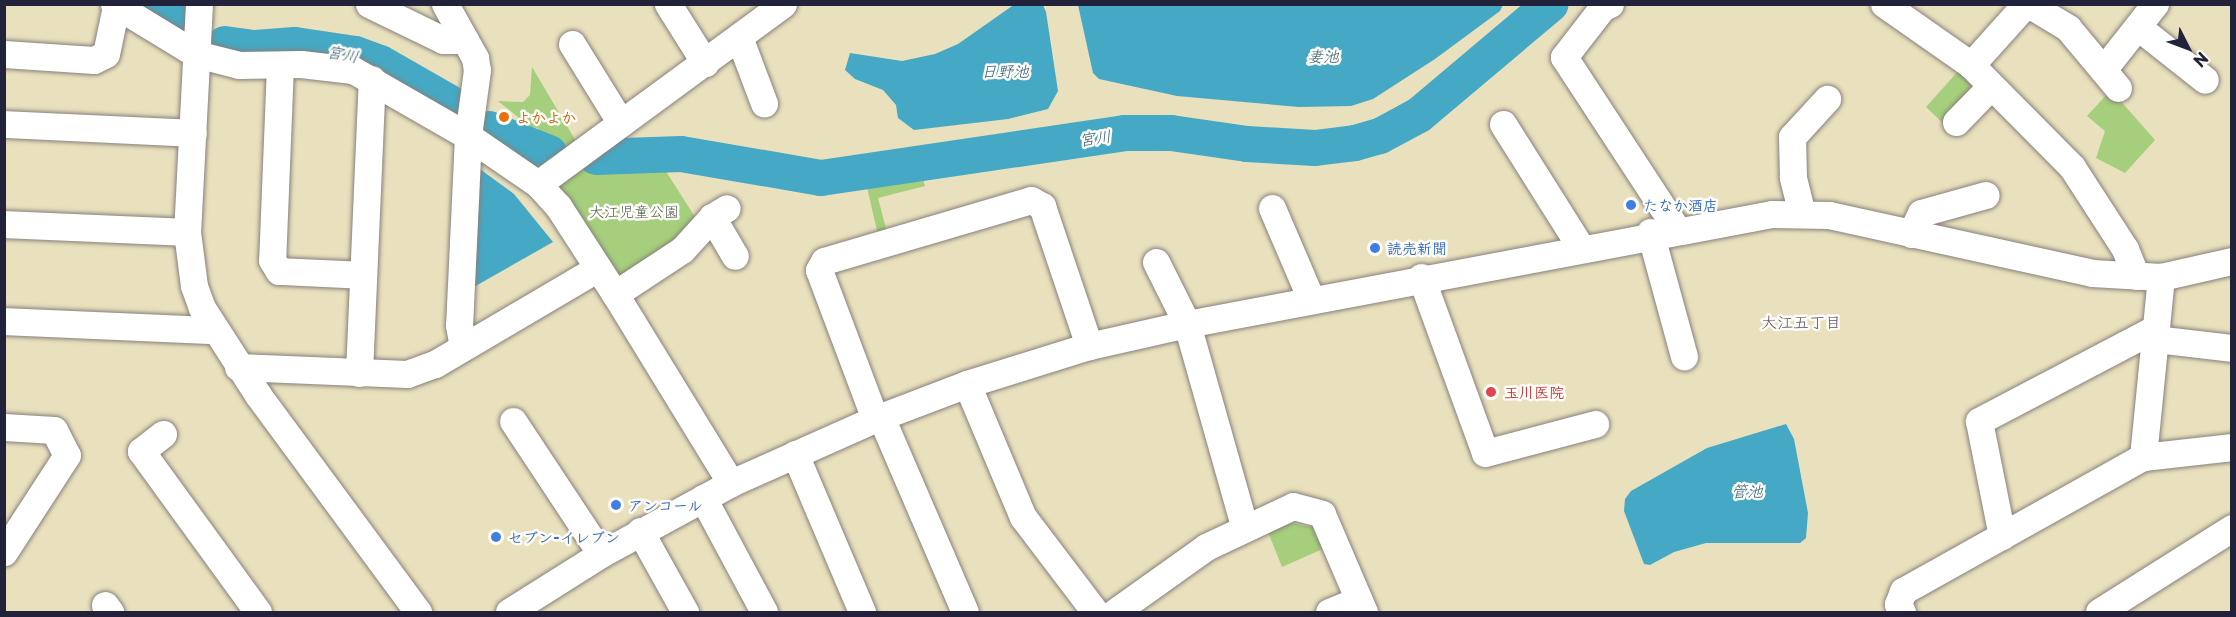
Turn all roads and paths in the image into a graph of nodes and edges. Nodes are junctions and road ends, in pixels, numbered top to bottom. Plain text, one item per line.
1 (199, 4) edge
2 (369, 4) edge
3 (445, 4) edge
4 (668, 4) edge
5 (783, 4) edge
6 (1610, 4) edge
7 (2155, 4) edge
8 (115, 5) edge
9 (1888, 6) edge
10 (2138, 27) junction
11 (739, 37) junction
12 (465, 40) junction
13 (572, 44) dead end
14 (4, 54) edge
15 (196, 54) junction
16 (705, 63) junction
17 (280, 64) junction
18 (1971, 65) junction
19 (372, 79) junction
20 (2205, 80) dead end
21 (1991, 86) junction
22 (1827, 99) dead end
23 (764, 103) dead end
24 (1956, 122) dead end
25 (621, 123) junction
26 (4, 124) edge
27 (1503, 124) dead end
28 (193, 133) junction
29 (468, 136) junction
30 (538, 184) junction
31 (1986, 195) dead end
32 (1272, 208) dead end
33 (1802, 214) junction
34 (4, 224) edge
35 (1677, 230) junction
36 (188, 232) junction
37 (1650, 233) junction
38 (1911, 234) junction
39 (1581, 248) junction
40 (735, 256) dead end
41 (2232, 261) edge
42 (1156, 262) dead end
43 (598, 268) junction
44 (363, 275) junction
45 (1420, 277) junction
46 (2149, 277) junction
47 (615, 294) junction
48 (1311, 299) junction
49 (4, 321) edge
50 (1187, 324) junction
51 (213, 330) junction
52 (2155, 333) junction
53 (1089, 346) junction
54 (464, 347) junction
55 (2232, 348) edge
56 (1684, 356) dead end
57 (238, 367) junction
58 (358, 373) junction
59 (967, 384) junction
60 (878, 418) junction
61 (513, 421) dead end
62 (1595, 424) dead end
63 (4, 428) edge
64 (163, 434) dead end
65 (2232, 447) edge
66 (795, 454) junction
67 (2143, 457) junction
68 (732, 483) junction
69 (703, 498) junction
70 (1244, 526) junction
71 (2232, 528) edge
72 (640, 531) junction
73 (2002, 536) junction
74 (12, 551) edge
75 (601, 554) junction
76 (1362, 606) edge
77 (258, 612) edge
78 (418, 612) edge
79 (509, 612) edge
80 (685, 612) edge
81 (764, 612) edge
82 (862, 612) edge
83 (965, 612) edge
84 (1095, 612) edge
85 (1115, 612) edge
86 (1329, 612) edge
87 (1902, 612) edge
88 (2099, 612) edge

1 - 15 street
2 - 12 street
3 - 12 street
4 - 16 street
5 - 11 street
6 - 35 street
7 - 10 street
8 - 14 street
8 - 15 street
9 - 18 street
10 - 18 street
10 - 20 street
11 - 16 street
11 - 23 street
12 - 29 street
13 - 25 street
15 - 17 street
15 - 28 street
16 - 25 street
17 - 19 street
17 - 44 street
18 - 21 street
19 - 29 street
19 - 44 street
21 - 24 street
21 - 46 street
22 - 33 street
25 - 30 street
26 - 28 street
27 - 39 street
28 - 36 street
29 - 30 street
29 - 54 street
30 - 43 street
31 - 38 street
32 - 48 street
33 - 35 street
33 - 38 street
34 - 36 street
35 - 37 street
36 - 51 street
37 - 39 street
37 - 56 street
38 - 46 street
39 - 45 street
40 - 47 street
41 - 46 street
42 - 50 street
43 - 47 street
43 - 54 street
44 - 58 street
45 - 48 street
45 - 62 street
46 - 52 street
47 - 68 street
48 - 50 street
49 - 51 street
50 - 53 street
50 - 70 street
51 - 57 street
52 - 55 street
52 - 67 street
52 - 73 street
53 - 59 street
53 - 60 street
54 - 58 street
57 - 58 street
57 - 78 street
59 - 60 street
59 - 84 street
60 - 66 street
60 - 83 street
61 - 75 street
63 - 74 street
64 - 77 street
65 - 67 street
66 - 68 street
66 - 82 street
67 - 73 street
68 - 69 street
69 - 72 street
69 - 81 street
70 - 76 street
70 - 85 street
71 - 88 street
72 - 75 street
72 - 80 street
73 - 87 street
75 - 79 street
76 - 86 street

